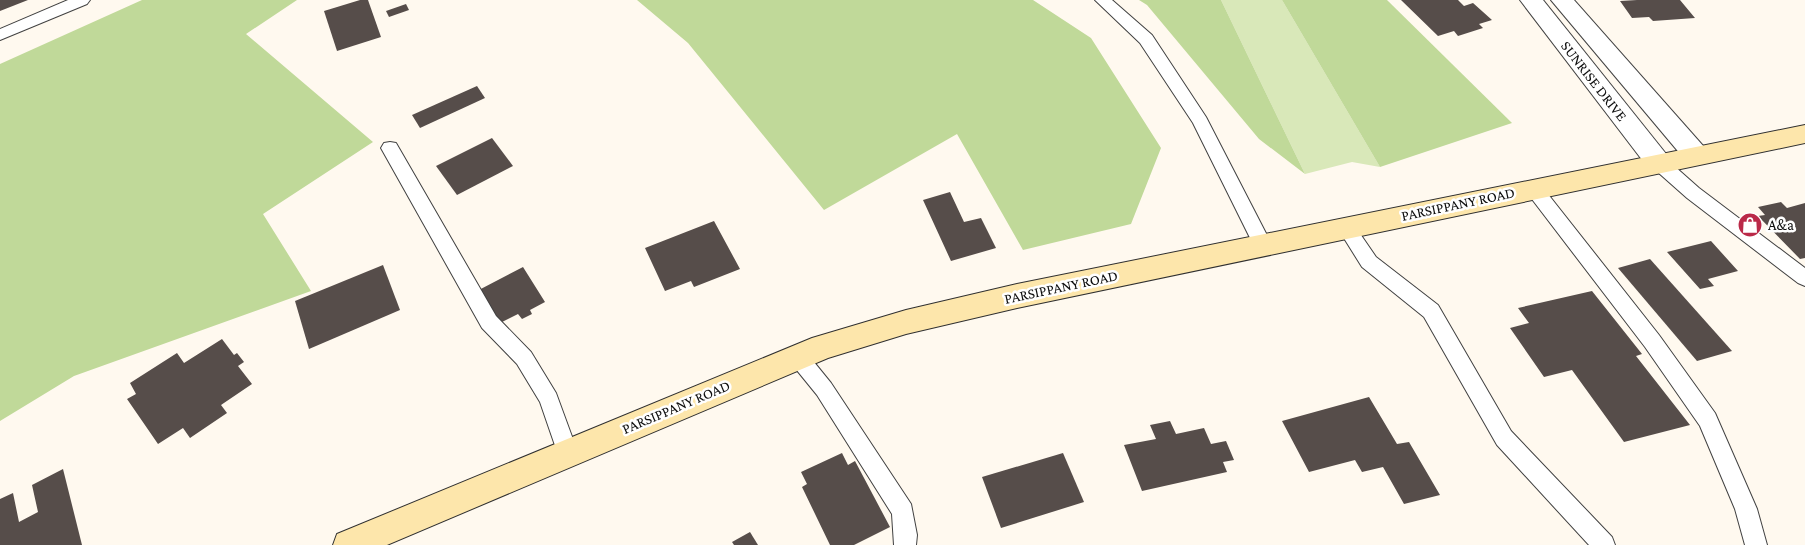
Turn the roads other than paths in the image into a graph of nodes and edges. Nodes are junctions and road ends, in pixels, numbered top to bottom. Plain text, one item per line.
1 (82, 0) edge
2 (1103, 0) edge
3 (1531, 0) edge
4 (1562, 0) edge
5 (0, 35) edge
6 (1805, 134) edge
7 (390, 148) dead end
8 (1696, 155) junction
9 (1658, 162) junction
10 (1534, 188) junction
11 (1346, 228) junction
12 (1263, 245) junction
13 (1805, 278) edge
14 (798, 357) junction
15 (567, 453) junction
16 (349, 545) edge
17 (905, 545) edge
18 (1604, 545) edge
19 (1756, 545) edge

1 - 5 lane
2 - 12 lane
3 - 9 street, SUNRISE DRIVE
4 - 8 street, SUNRISE DRIVE
6 - 8 main road, PARSIPPANY ROAD
7 - 15 lane
8 - 9 main road, PARSIPPANY ROAD
9 - 10 main road, PARSIPPANY ROAD
9 - 13 lane
10 - 11 main road, PARSIPPANY ROAD
10 - 19 lane
11 - 12 main road, PARSIPPANY ROAD
11 - 18 lane
12 - 14 main road, PARSIPPANY ROAD
14 - 15 main road, PARSIPPANY ROAD
14 - 17 lane
15 - 16 main road, PARSIPPANY ROAD

